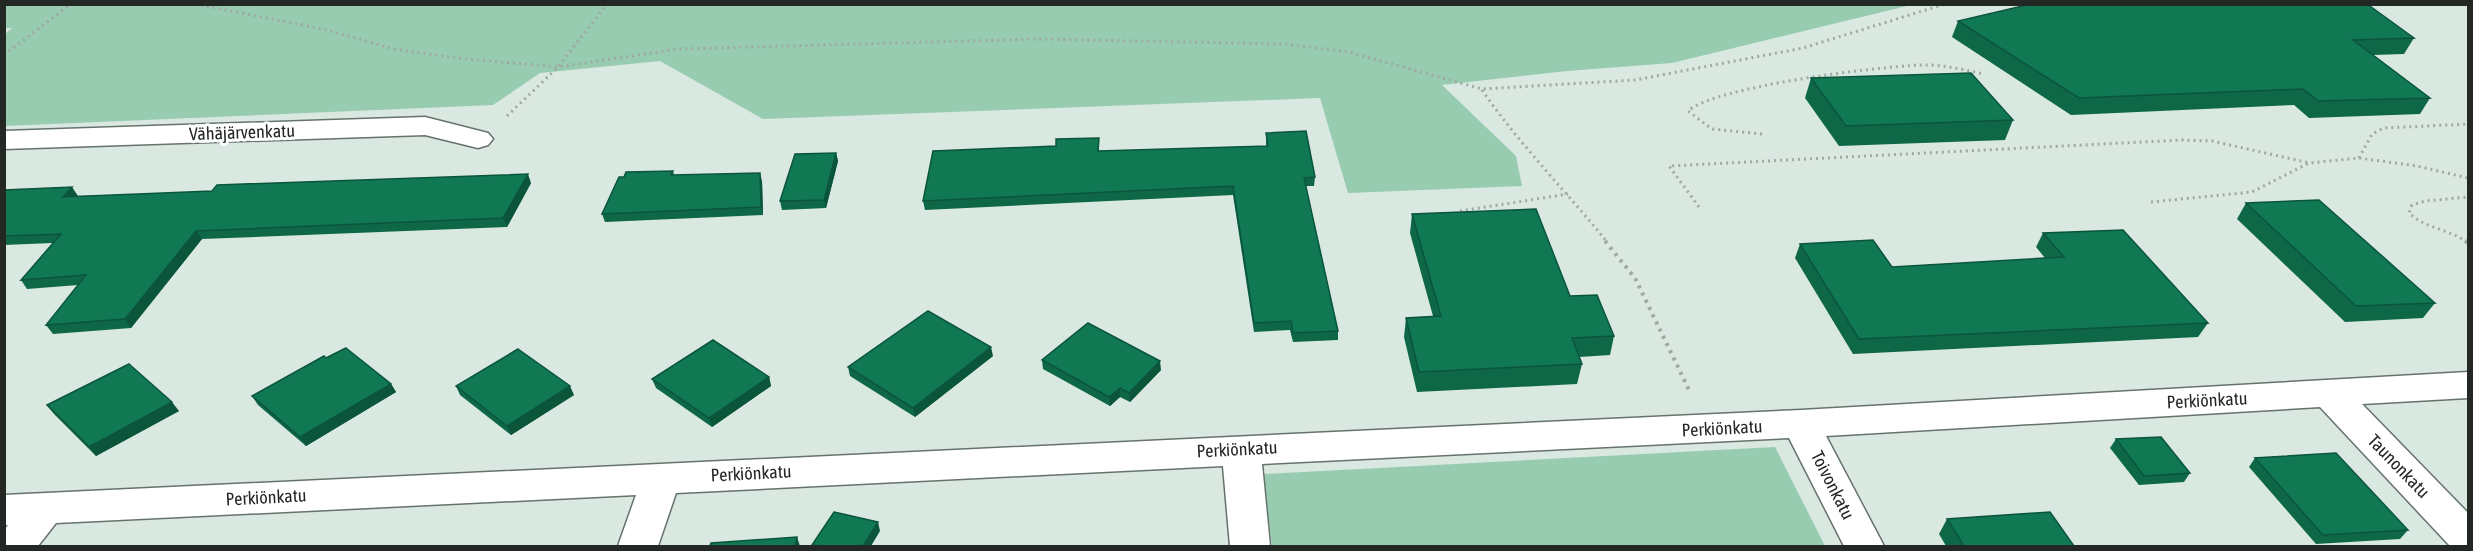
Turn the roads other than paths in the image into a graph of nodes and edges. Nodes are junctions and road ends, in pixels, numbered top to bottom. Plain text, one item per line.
1 (478, 139) road end
2 (4, 140) edge
3 (2469, 385) edge
4 (2329, 393) junction
5 (1801, 424) junction
6 (1241, 449) junction
7 (661, 478) junction
8 (45, 508) junction
9 (4, 510) edge
10 (2469, 539) edge
11 (15, 546) edge
12 (638, 546) edge
13 (1251, 546) edge
14 (1864, 546) edge

1 - 2 street, Vähäjärvenkatu
3 - 4 street, Perkiönkatu
4 - 5 street, Perkiönkatu
4 - 10 street, Taunonkatu
5 - 6 street, Perkiönkatu
5 - 14 street, Toivonkatu
6 - 7 street, Perkiönkatu
6 - 13 street
7 - 8 street, Perkiönkatu
7 - 12 street
8 - 9 street, Perkiönkatu
8 - 11 street

